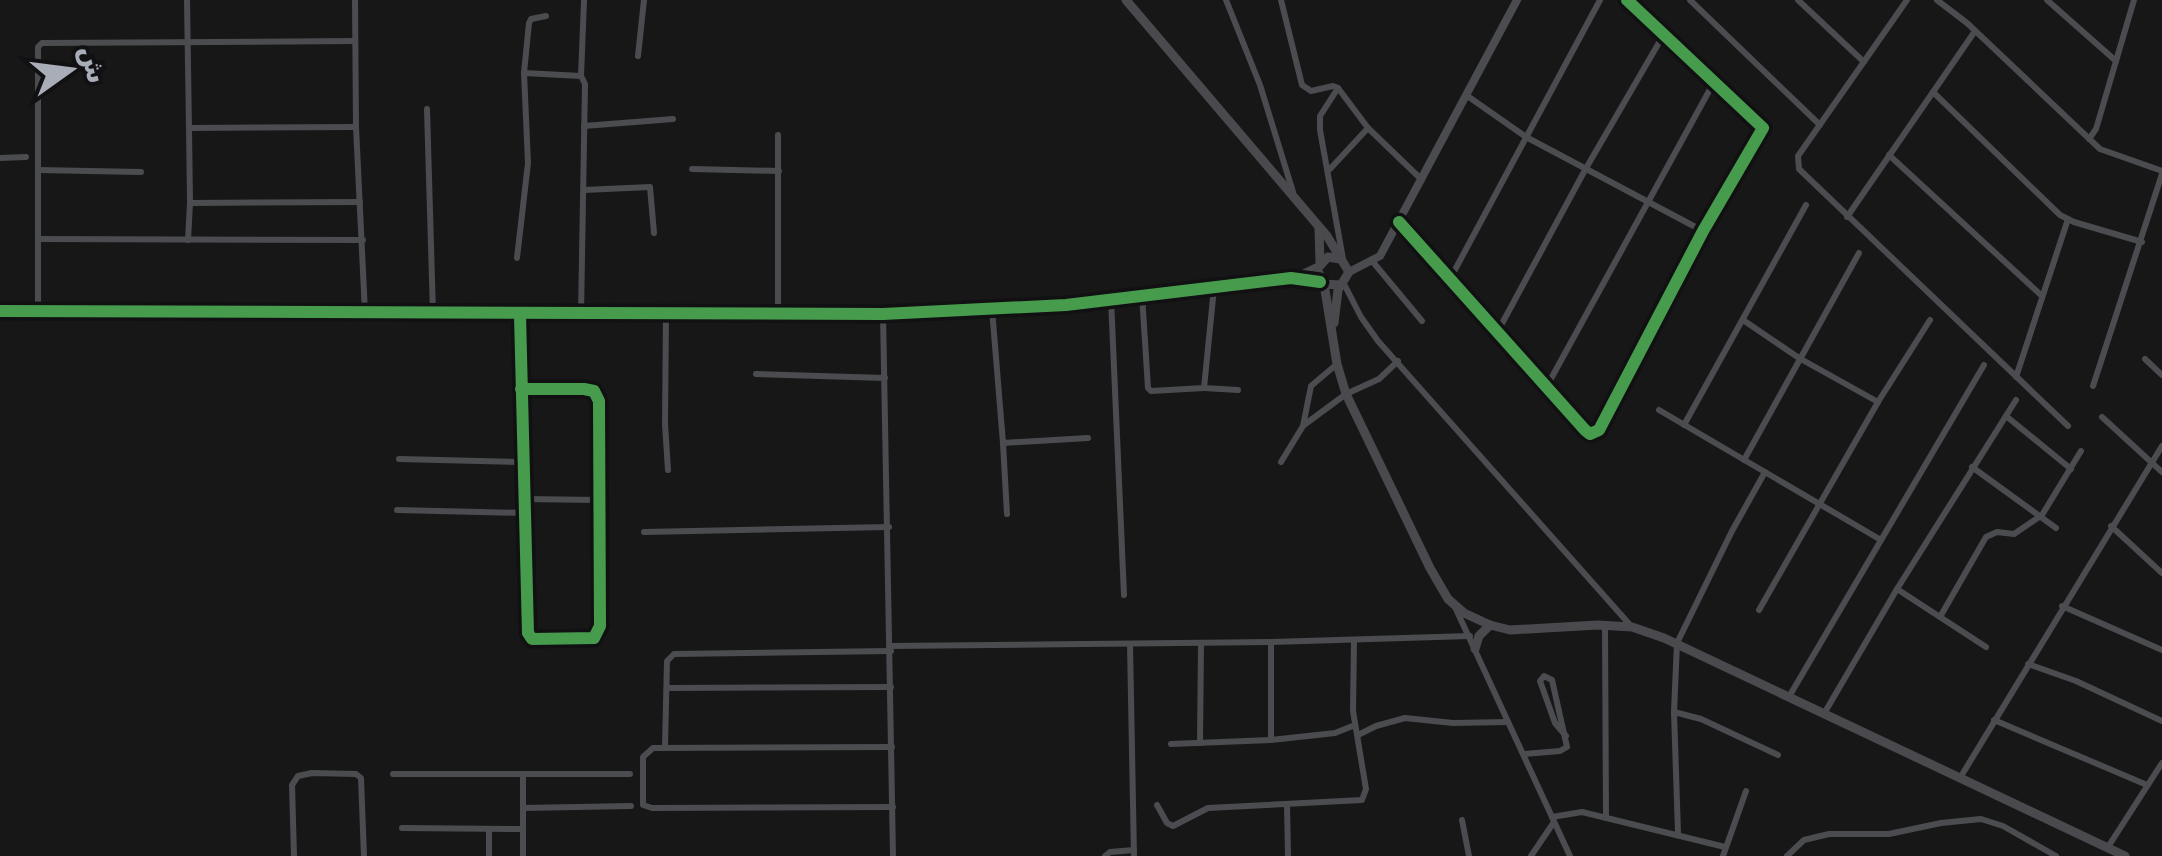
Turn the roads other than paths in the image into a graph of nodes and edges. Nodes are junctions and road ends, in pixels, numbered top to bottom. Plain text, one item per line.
1 (187, 0) edge
2 (355, 0) edge
3 (644, 0) edge
4 (1126, 0) edge
5 (1226, 0) edge
6 (1281, 0) edge
7 (1517, 0) edge
8 (1600, 0) edge
9 (1628, 0) edge
10 (1690, 0) edge
11 (1798, 0) edge
12 (1908, 0) edge
13 (1937, 0) edge
14 (2047, 0) edge
15 (2134, 0) edge
16 (584, 1) edge
17 (1809, 4) edge
18 (546, 16) dead end
19 (1975, 31) junction
20 (1664, 34) junction
21 (187, 41) junction
22 (355, 41) junction
23 (638, 56) dead end
24 (2116, 61) junction
25 (1864, 62) junction
26 (524, 74) junction
27 (581, 76) junction
28 (1714, 82) junction
29 (1338, 88) junction
30 (1933, 92) junction
31 (1466, 95) junction
32 (427, 109) dead end
33 (674, 119) dead end
34 (1820, 125) junction
35 (584, 126) junction
36 (356, 127) junction
37 (189, 128) junction
38 (1368, 128) junction
39 (778, 135) dead end
40 (1526, 137) junction
41 (2089, 139) junction
42 (1890, 155) junction
43 (26, 157) dead end
44 (0, 158) edge
45 (692, 169) dead end
46 (38, 170) junction
47 (1329, 170) junction
48 (1584, 170) junction
49 (779, 171) junction
50 (141, 172) dead end
51 (2162, 173) edge
52 (1422, 180) junction
53 (584, 190) junction
54 (1294, 193) junction
55 (360, 202) junction
56 (190, 203) junction
57 (1648, 203) junction
58 (1806, 205) dead end
59 (1847, 217) junction
60 (2068, 219) junction
61 (1316, 222) junction
62 (1399, 222) junction
63 (1703, 232) junction
64 (654, 233) dead end
65 (38, 240) junction
66 (188, 240) junction
67 (363, 240) junction
68 (2142, 242) junction
69 (1858, 253) dead end
70 (517, 258) dead end
71 (1373, 262) junction
72 (1319, 264) junction
73 (1344, 264) junction
74 (1290, 278) junction
75 (1450, 279) junction
76 (1322, 283) junction
77 (1341, 283) junction
78 (1214, 288) junction
79 (1142, 295) junction
80 (2042, 296) junction
81 (1111, 299) junction
82 (992, 309) junction
83 (0, 311) edge
84 (38, 311) junction
85 (365, 313) junction
86 (433, 314) junction
87 (581, 314) junction
88 (666, 314) junction
89 (883, 314) junction
90 (520, 315) junction
91 (778, 315) junction
92 (1743, 320) junction
93 (1930, 320) dead end
94 (1422, 321) dead end
95 (1498, 331) junction
96 (1334, 338) junction
97 (1798, 358) junction
98 (2146, 360) dead end
99 (1398, 362) junction
100 (1337, 364) junction
101 (1984, 365) dead end
102 (756, 374) dead end
103 (2162, 375) edge
104 (2016, 376) junction
105 (885, 378) junction
106 (1547, 386) junction
107 (2093, 386) dead end
108 (521, 388) junction
109 (1204, 388) junction
110 (1238, 390) dead end
111 (1346, 394) junction
112 (2016, 400) dead end
113 (1878, 402) junction
114 (1659, 410) dead end
115 (2006, 416) junction
116 (2102, 417) dead end
117 (1684, 425) junction
118 (1303, 426) junction
119 (2068, 426) dead end
120 (1088, 438) dead end
121 (1003, 443) junction
122 (2162, 446) edge
123 (2081, 452) dead end
124 (399, 459) dead end
125 (1744, 460) junction
126 (2151, 461) junction
127 (523, 462) junction
128 (1282, 462) dead end
129 (1972, 468) junction
130 (2071, 469) junction
131 (668, 470) dead end
132 (1765, 472) junction
133 (2162, 472) edge
134 (524, 499) junction
135 (598, 500) junction
136 (1818, 504) junction
137 (397, 510) dead end
138 (524, 513) junction
139 (1007, 514) dead end
140 (2040, 517) junction
141 (2111, 526) junction
142 (888, 527) junction
143 (2056, 528) dead end
144 (644, 532) dead end
145 (1880, 540) junction
146 (2162, 572) edge
147 (1897, 589) junction
148 (1124, 596) dead end
149 (1455, 606) junction
150 (2062, 606) junction
151 (1758, 610) dead end
152 (1940, 617) junction
153 (1490, 626) junction
154 (1605, 626) junction
155 (1632, 627) junction
156 (1470, 636) junction
157 (1354, 641) junction
158 (1270, 642) junction
159 (1200, 643) junction
160 (1677, 643) junction
161 (1130, 644) junction
162 (1986, 647) dead end
163 (890, 648) junction
164 (1476, 649) junction
165 (2162, 650) edge
166 (2028, 664) junction
167 (891, 687) junction
168 (667, 688) junction
169 (1790, 695) junction
170 (1674, 712) junction
171 (1825, 712) junction
172 (1994, 720) junction
173 (2162, 721) edge
174 (1508, 722) junction
175 (1356, 725) junction
176 (1358, 735) junction
177 (1566, 736) junction
178 (1271, 740) junction
179 (1200, 743) junction
180 (1172, 744) dead end
181 (665, 746) junction
182 (892, 747) junction
183 (1524, 754) junction
184 (1778, 754) dead end
185 (2162, 763) edge
186 (394, 774) dead end
187 (522, 774) junction
188 (630, 774) dead end
189 (1959, 780) junction
190 (2147, 785) junction
191 (1746, 791) dead end
192 (1286, 804) junction
193 (1157, 805) dead end
194 (631, 806) dead end
195 (893, 807) junction
196 (523, 808) junction
197 (1606, 818) junction
198 (1462, 820) dead end
199 (1553, 820) junction
200 (402, 828) dead end
201 (489, 828) junction
202 (523, 829) junction
203 (1678, 833) junction
204 (1725, 847) junction
205 (2108, 847) junction
206 (1134, 853) edge
207 (294, 856) edge
208 (364, 856) edge
209 (489, 856) edge
210 (523, 856) edge
211 (893, 856) edge
212 (1106, 856) edge
213 (1288, 856) edge
214 (1470, 856) edge
215 (1530, 856) edge
216 (1570, 856) edge
217 (1723, 856) edge
218 (1787, 856) edge
219 (2056, 856) edge
220 (2125, 856) edge

1 - 21 street
2 - 22 street
3 - 23 street
4 - 54 main road
5 - 54 street
6 - 29 street
7 - 31 street
8 - 40 street
9 - 20 street
10 - 34 street
11 - 17 street
12 - 25 street
13 - 19 street
14 - 24 street
15 - 24 street
16 - 27 street
17 - 25 street
18 - 26 street
19 - 30 street
19 - 41 street
20 - 28 street
20 - 48 street
21 - 22 street
21 - 37 street
21 - 46 street
22 - 36 street
24 - 41 street
25 - 34 street
26 - 27 street
26 - 70 street
27 - 35 street
28 - 57 street
28 - 63 street
29 - 38 street
29 - 47 street
30 - 42 street
30 - 60 street
31 - 40 street
31 - 52 street
32 - 86 street
33 - 35 street
34 - 59 street
35 - 53 street
36 - 37 street
36 - 55 street
37 - 56 street
38 - 47 street
38 - 52 street
39 - 49 street
40 - 48 street
40 - 75 street
41 - 51 street
42 - 59 street
42 - 80 street
43 - 44 street
45 - 49 street
46 - 50 street
46 - 65 street
47 - 73 street
48 - 57 street
48 - 95 street
49 - 91 street
51 - 68 street
52 - 62 street
53 - 64 street
53 - 87 street
54 - 61 main road
55 - 56 street
55 - 67 street
56 - 66 street
57 - 63 street
57 - 106 street
58 - 92 street
59 - 104 street
60 - 68 street
60 - 80 street
61 - 72 main road
61 - 73 main road
62 - 71 street
62 - 75 street
63 - 106 street
65 - 66 street
65 - 84 street
66 - 67 street
67 - 85 street
68 - 107 street
69 - 97 street
71 - 73 street
71 - 94 street
72 - 73 main road
72 - 74 street
72 - 76 main road
73 - 77 main road
74 - 76 street
74 - 78 street
75 - 95 street
76 - 77 main road
76 - 96 main road
77 - 96 main road
77 - 99 street
78 - 79 street
78 - 109 street
79 - 81 street
79 - 109 street
80 - 104 street
81 - 82 street
81 - 148 street
82 - 89 street
82 - 121 street
83 - 84 street
84 - 85 street
85 - 86 street
86 - 90 street
87 - 88 street
87 - 90 street
88 - 91 street
88 - 131 street
89 - 91 street
89 - 105 street
90 - 108 street
92 - 97 street
92 - 117 street
93 - 113 street
95 - 106 street
96 - 100 main road
97 - 113 street
97 - 125 street
98 - 103 street
99 - 111 street
99 - 155 street
100 - 111 main road
100 - 118 street
101 - 145 street
102 - 105 street
104 - 119 street
105 - 142 street
108 - 127 street
108 - 135 street
109 - 110 street
111 - 118 street
111 - 149 main road
112 - 115 street
113 - 136 street
114 - 117 street
115 - 129 street
115 - 130 street
116 - 126 street
117 - 125 street
118 - 128 street
120 - 121 street
121 - 139 street
122 - 126 street
123 - 130 street
124 - 127 street
125 - 132 street
126 - 133 street
126 - 141 street
127 - 134 street
129 - 140 street
129 - 147 street
130 - 140 street
132 - 136 street
132 - 160 street
134 - 135 street
134 - 138 street
135 - 138 street
136 - 145 street
136 - 151 street
137 - 138 street
140 - 143 street
140 - 152 street
141 - 146 street
141 - 150 street
142 - 144 street
142 - 163 street
145 - 169 street
147 - 152 street
147 - 171 street
149 - 153 main road
149 - 156 street
150 - 165 street
150 - 166 street
152 - 162 street
153 - 154 main road
153 - 164 main road
154 - 155 main road
154 - 197 street
155 - 160 main road
156 - 157 street
156 - 164 street
157 - 158 street
157 - 175 street
158 - 159 street
158 - 178 street
159 - 161 street
159 - 179 street
160 - 169 main road
160 - 170 street
161 - 163 street
161 - 206 street
163 - 167 street
163 - 168 street
164 - 174 street
166 - 172 street
166 - 173 street
167 - 168 street
167 - 182 street
168 - 181 street
169 - 171 main road
170 - 184 street
170 - 203 street
171 - 189 main road
172 - 189 street
172 - 190 street
174 - 176 street
174 - 183 street
175 - 176 street
175 - 178 street
176 - 192 street
177 - 177 street
177 - 183 street
178 - 179 street
179 - 180 street
181 - 182 street
181 - 195 street
182 - 195 street
183 - 199 street
185 - 190 street
186 - 187 street
187 - 188 street
187 - 196 street
189 - 205 main road
190 - 205 street
191 - 204 street
192 - 193 street
192 - 213 street
194 - 196 street
195 - 211 street
196 - 202 street
197 - 199 street
197 - 203 street
198 - 214 street
199 - 215 street
199 - 216 street
200 - 201 street
201 - 202 street
201 - 209 street
202 - 210 street
203 - 204 street
204 - 217 street
205 - 220 main road
206 - 212 street
207 - 208 street
218 - 219 street

